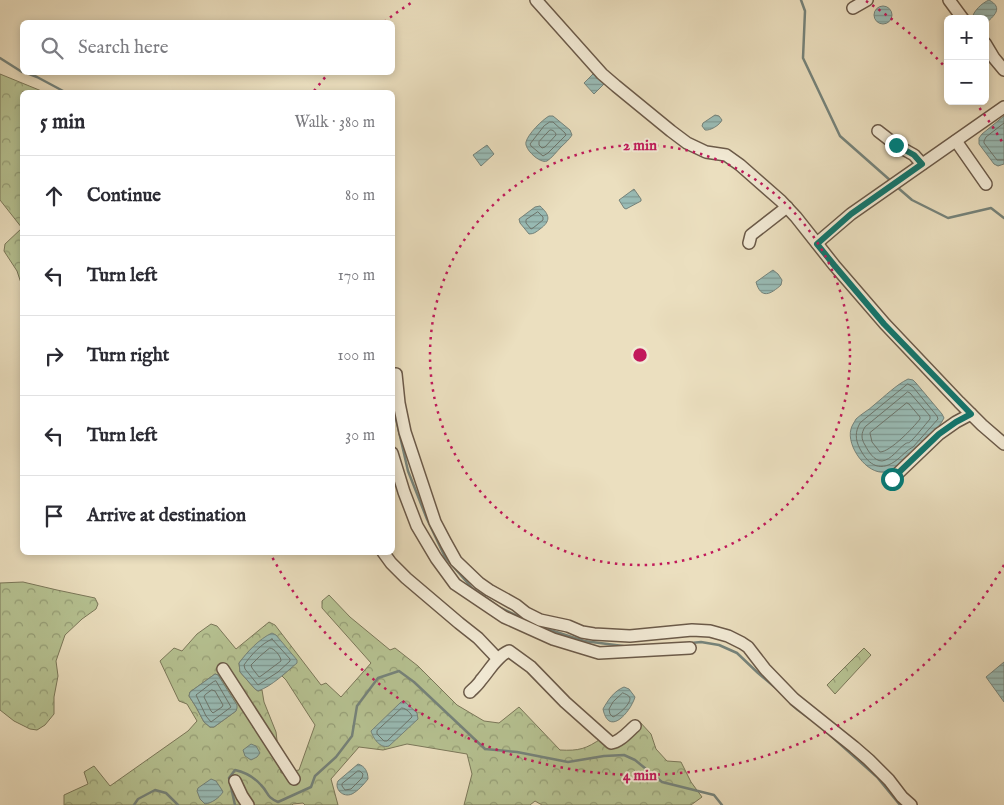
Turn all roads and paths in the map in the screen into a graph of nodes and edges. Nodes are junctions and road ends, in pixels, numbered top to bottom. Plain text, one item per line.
1 (536, 0) edge
2 (867, 0) edge
3 (950, 0) edge
4 (853, 8) dead end
5 (960, 15) edge
6 (989, 50) edge
7 (1004, 70) edge
8 (1004, 107) edge
9 (878, 131) dead end
10 (956, 141) junction
11 (922, 164) junction
12 (986, 184) dead end
13 (786, 207) junction
14 (749, 243) dead end
15 (817, 244) junction
16 (396, 374) dead end
17 (971, 414) junction
18 (1004, 444) edge
19 (395, 464) edge
20 (892, 479) dead end
21 (385, 555) edge
22 (690, 648) dead end
23 (498, 659) junction
24 (223, 668) dead end
25 (470, 692) dead end
26 (635, 726) dead end
27 (294, 779) dead end
28 (235, 781) dead end
29 (248, 805) edge
30 (911, 805) edge

1 - 13 street
2 - 4 street
3 - 5 street
6 - 7 street
8 - 10 street
9 - 11 street
10 - 11 street
10 - 12 street
11 - 15 street
13 - 14 street
13 - 15 street
15 - 17 street
16 - 30 street
17 - 18 street
17 - 20 street
19 - 22 street
21 - 23 street
23 - 25 street
23 - 26 street
24 - 27 street
28 - 29 street

